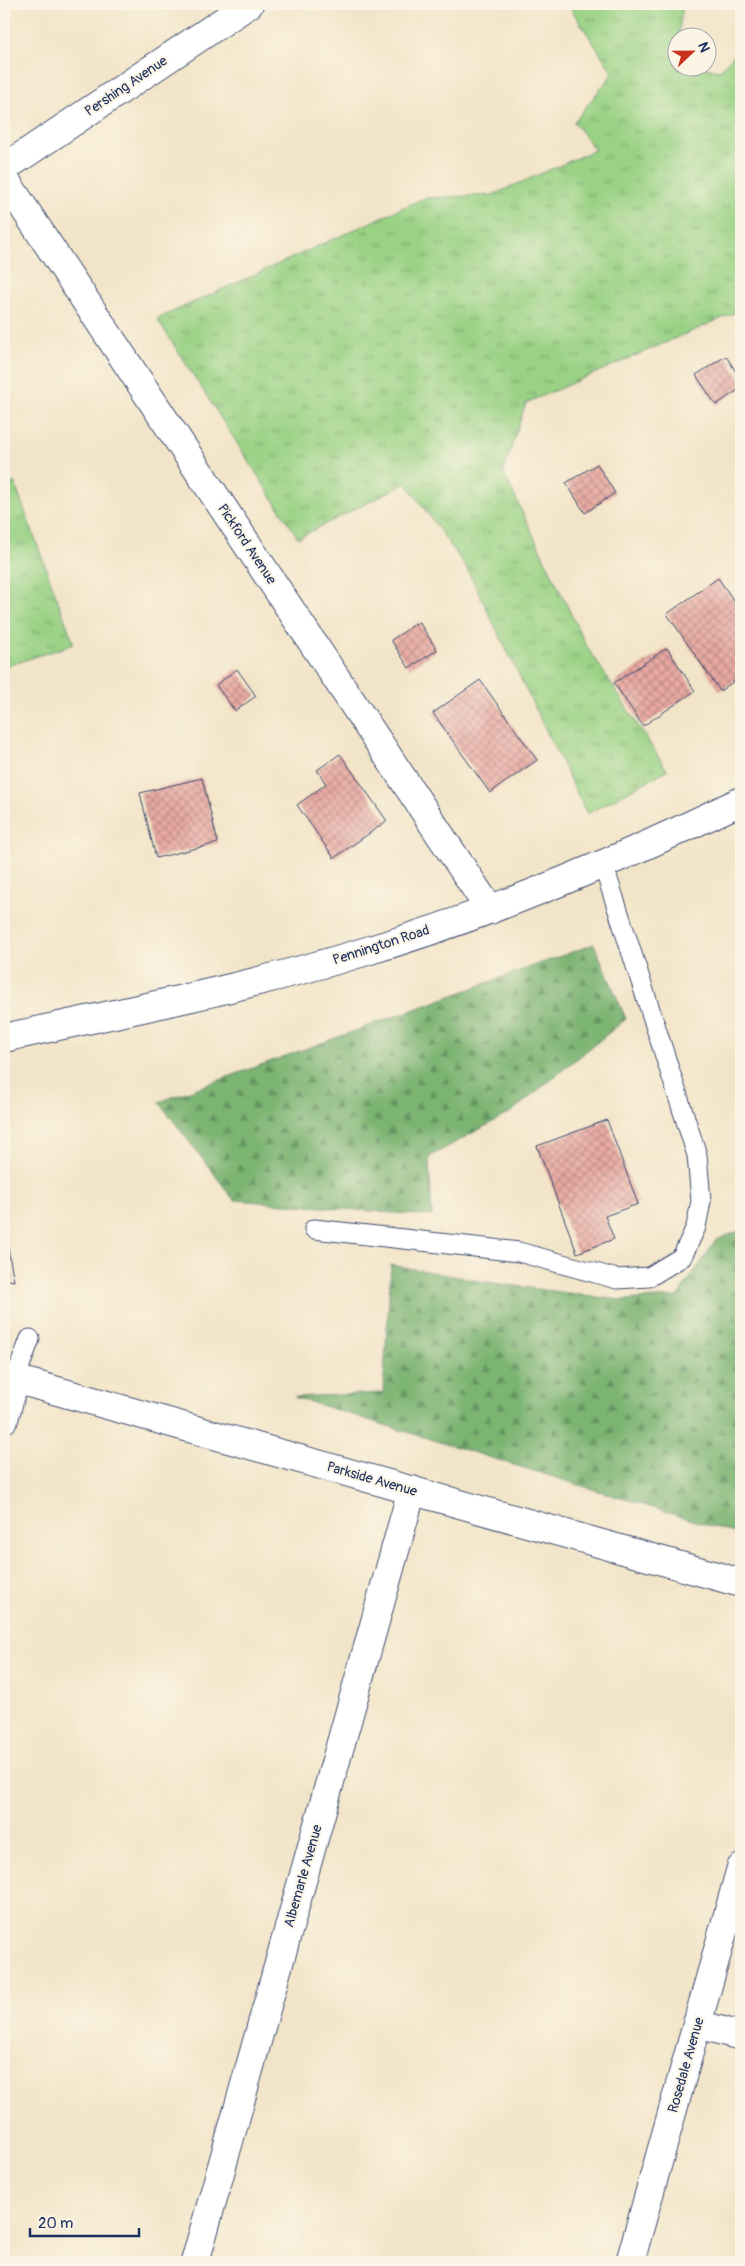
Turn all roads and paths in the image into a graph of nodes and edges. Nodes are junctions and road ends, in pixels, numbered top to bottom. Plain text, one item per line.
1 (249, 4) edge
2 (4, 168) edge
3 (4, 178) edge
4 (741, 801) edge
5 (603, 864) junction
6 (490, 910) junction
7 (4, 1038) edge
8 (314, 1229) dead end
9 (30, 1339) dead end
10 (9, 1377) edge
11 (4, 1419) edge
12 (412, 1490) junction
13 (741, 1583) edge
14 (741, 1868) edge
15 (697, 2024) junction
16 (741, 2036) edge
17 (195, 2262) edge
18 (630, 2262) edge

1 - 2 street, Pershing Avenue
3 - 6 street, Pickford Avenue
4 - 5 street, Pennington Road
5 - 6 street, Pennington Road
5 - 8 lane
6 - 7 street, Pennington Road
9 - 10 lane
10 - 11 street
10 - 12 street, Parkside Avenue
12 - 13 street, Parkside Avenue
12 - 17 street, Albemarle Avenue
14 - 15 street, Rosedale Avenue
15 - 16 street
15 - 18 street, Rosedale Avenue

